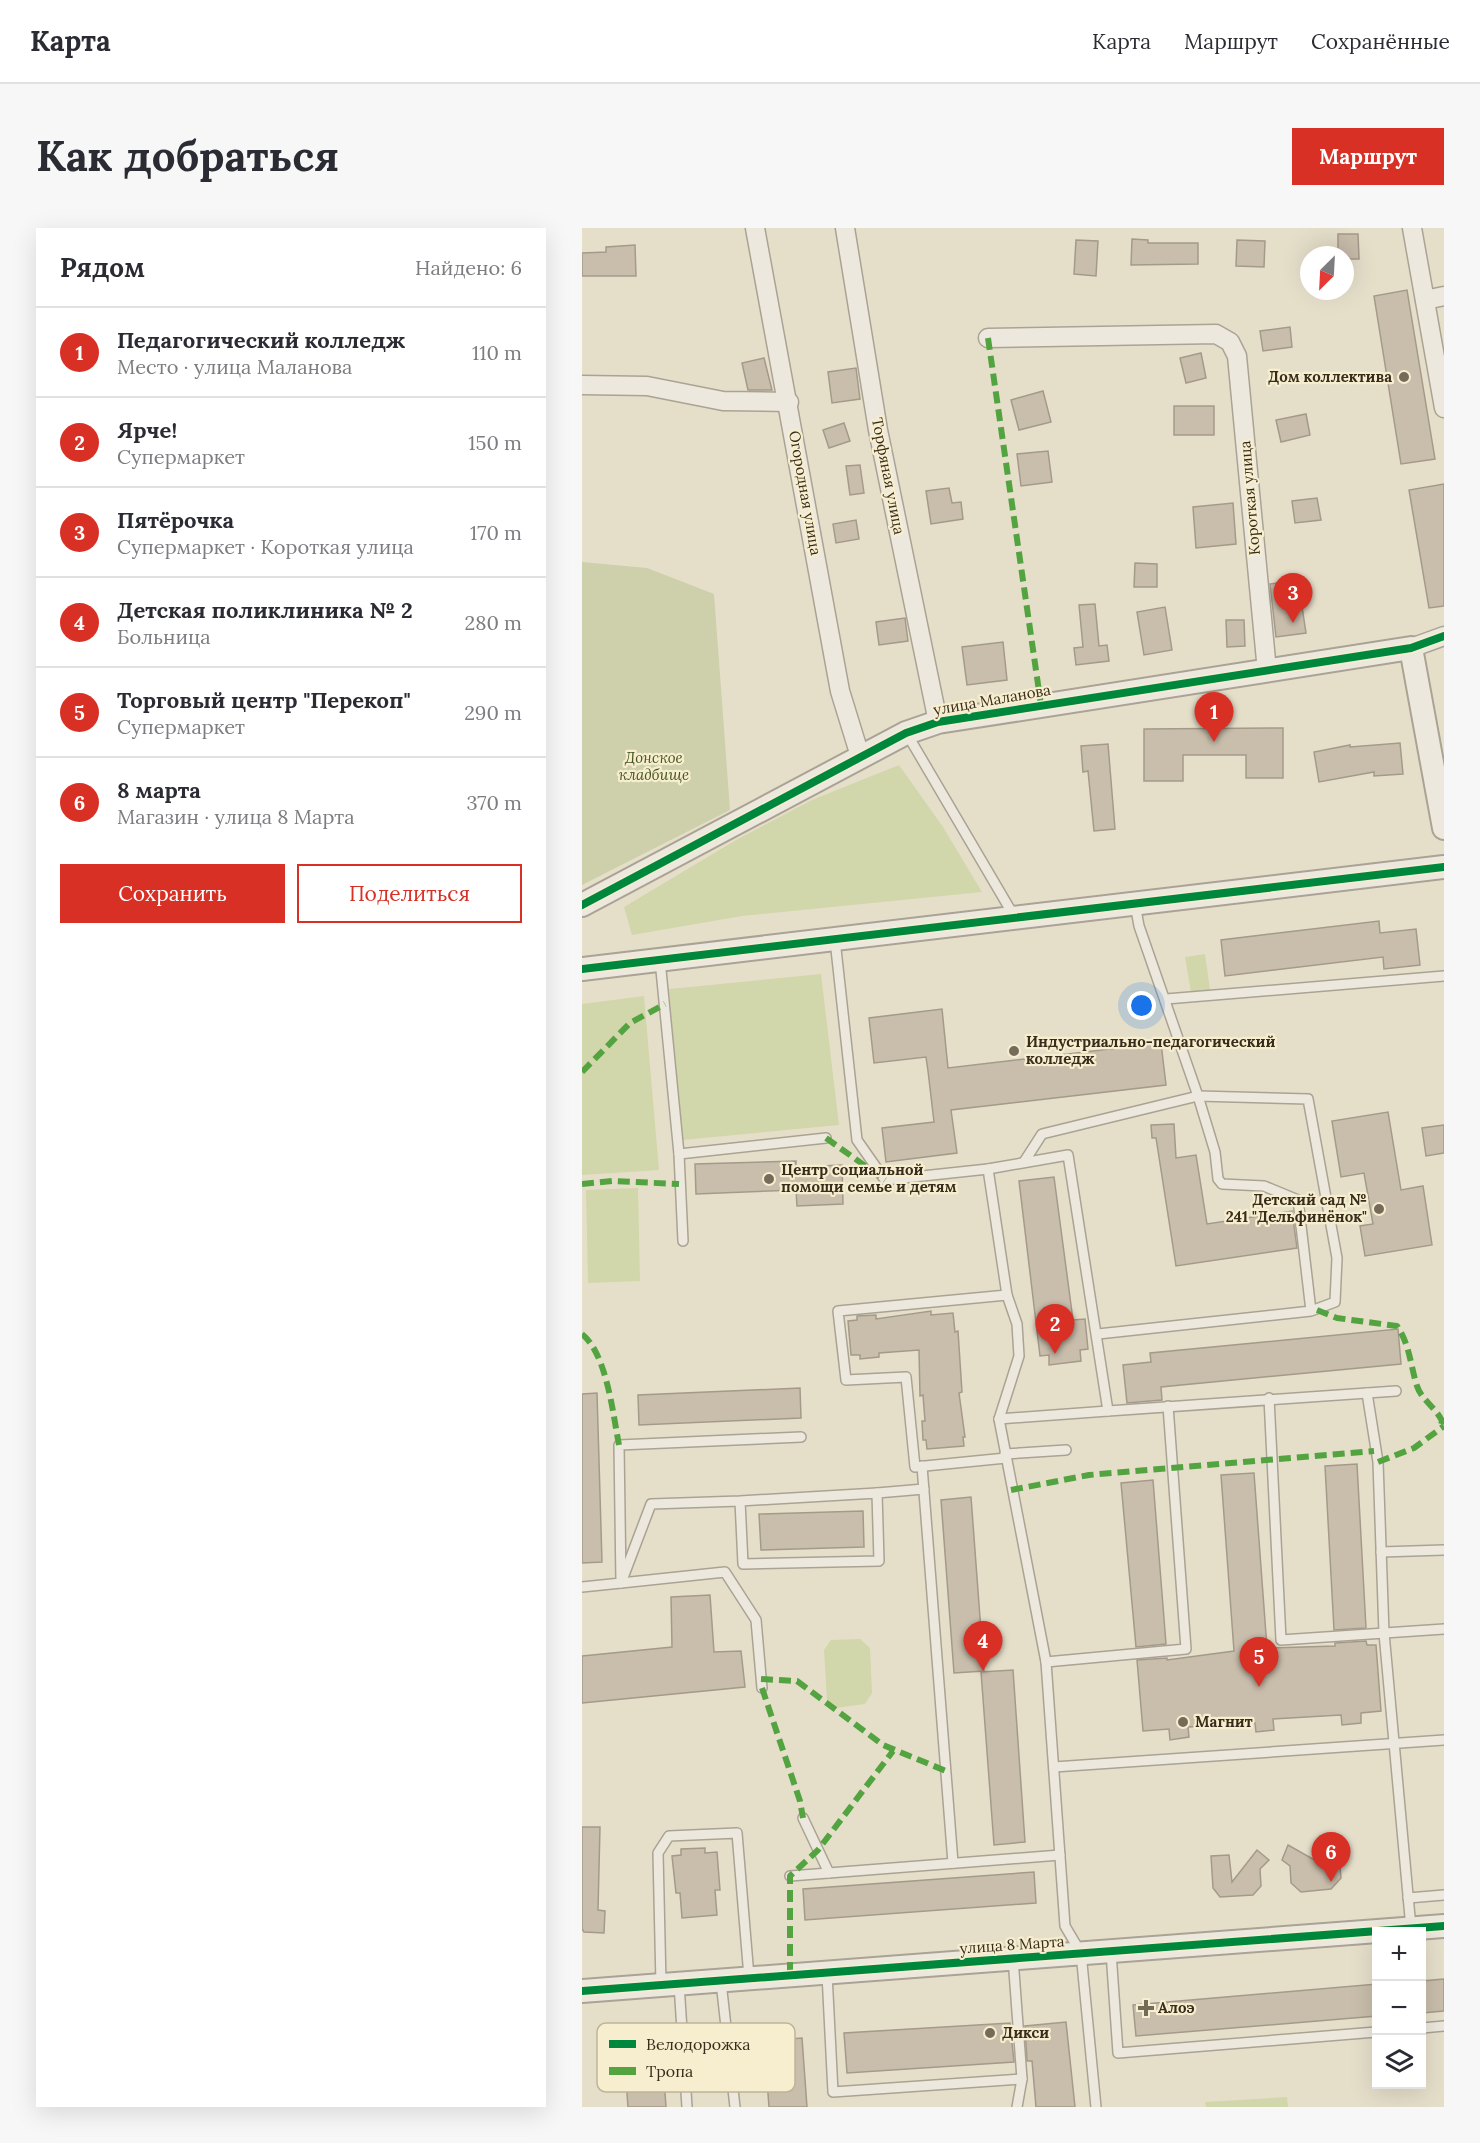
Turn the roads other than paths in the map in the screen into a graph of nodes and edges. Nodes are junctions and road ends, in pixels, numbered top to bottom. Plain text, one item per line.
1 (755, 228) edge
2 (845, 228) edge
3 (1412, 228) edge
4 (1444, 296) edge
5 (1425, 300) junction
6 (988, 338) dead end
7 (1441, 372) edge
8 (582, 384) edge
9 (789, 402) junction
10 (1444, 408) edge
11 (1444, 636) edge
12 (1411, 648) junction
13 (1267, 671) junction
14 (938, 722) junction
15 (906, 733) junction
16 (860, 756) junction
17 (1444, 828) edge
18 (1444, 867) edge
19 (1135, 904) junction
20 (582, 905) edge
21 (1016, 918) junction
22 (834, 939) junction
23 (660, 959) junction
24 (582, 969) edge
25 (1444, 976) edge
26 (1166, 999) junction
27 (1198, 1096) junction
28 (826, 1138) dead end
29 (679, 1154) junction
30 (1024, 1162) junction
31 (988, 1169) junction
32 (683, 1241) dead end
33 (1006, 1295) junction
34 (1311, 1311) junction
35 (1098, 1334) junction
36 (1396, 1391) dead end
37 (1367, 1393) junction
38 (1269, 1398) junction
39 (1168, 1406) junction
40 (1108, 1411) junction
41 (999, 1419) junction
42 (801, 1437) dead end
43 (1066, 1450) dead end
44 (1005, 1456) junction
45 (922, 1466) junction
46 (924, 1489) junction
47 (877, 1493) junction
48 (740, 1501) junction
49 (1444, 1550) edge
50 (1381, 1552) junction
51 (621, 1583) junction
52 (582, 1587) edge
53 (1444, 1629) edge
54 (1384, 1633) junction
55 (1046, 1662) junction
56 (762, 1688) dead end
57 (1444, 1740) edge
58 (1394, 1743) junction
59 (1054, 1767) junction
60 (803, 1818) dead end
61 (1060, 1855) junction
62 (953, 1863) junction
63 (829, 1874) junction
64 (790, 1876) dead end
65 (1444, 1895) edge
66 (1408, 1898) junction
67 (1444, 1926) edge
68 (1411, 1927) edge
69 (1426, 1928) edge
70 (1372, 1932) edge
71 (1111, 1951) junction
72 (1081, 1953) junction
73 (1013, 1958) junction
74 (827, 1971) junction
75 (749, 1977) junction
76 (721, 1979) junction
77 (670, 1983) junction
78 (582, 1991) edge
79 (675, 2023) edge
80 (726, 2023) edge
81 (1444, 2026) edge
82 (1426, 2028) edge
83 (1372, 2032) edge
84 (1022, 2079) junction
85 (685, 2092) edge
86 (733, 2092) edge
87 (687, 2107) edge
88 (735, 2107) edge
89 (1017, 2107) edge
90 (1096, 2107) edge

1 - 9 street, Огородная улица
2 - 14 street, Торфяная улица
3 - 5 street
4 - 5 street
5 - 7 street
6 - 13 street, Короткая улица
7 - 10 street
8 - 9 street
9 - 16 street, Огородная улица
11 - 12 street, улица Маланова
12 - 13 street, улица Маланова
12 - 17 street
13 - 14 street, улица Маланова
14 - 15 street, улица Маланова
15 - 16 street, улица Маланова
15 - 21 lane
16 - 20 street, улица Маланова
18 - 19 street
19 - 21 street
19 - 26 lane
21 - 22 street
22 - 23 street
22 - 31 lane
23 - 24 street
23 - 29 lane
25 - 26 lane
26 - 27 lane
27 - 30 lane
27 - 34 lane
27 - 34 lane
28 - 29 lane
29 - 32 lane
30 - 31 lane
30 - 35 lane
31 - 33 lane
33 - 41 lane
33 - 45 lane
34 - 35 lane
35 - 40 lane
36 - 37 lane
37 - 38 lane
37 - 50 lane
38 - 39 lane
38 - 54 lane
39 - 40 lane
39 - 55 lane
40 - 41 lane
41 - 44 lane
42 - 51 lane
43 - 44 lane
44 - 45 lane
44 - 55 lane
45 - 46 lane
46 - 47 lane
46 - 62 lane
47 - 48 lane
47 - 48 lane
48 - 51 lane
49 - 50 lane
50 - 54 lane
51 - 52 lane
51 - 56 lane
53 - 54 lane
54 - 58 lane
55 - 59 lane
57 - 58 lane
58 - 59 lane
58 - 66 lane
59 - 61 lane
60 - 63 lane
61 - 62 lane
61 - 72 lane
62 - 63 lane
63 - 64 lane
65 - 66 lane
66 - 68 lane
67 - 69 street, улица 8 Марта
70 - 71 street, улица 8 Марта
71 - 72 street, улица 8 Марта
71 - 83 lane
72 - 73 street, улица 8 Марта
72 - 90 lane
73 - 74 street, улица 8 Марта
73 - 84 lane
74 - 75 street, улица 8 Марта
74 - 84 lane
75 - 76 street, улица 8 Марта
75 - 77 lane
76 - 77 street, улица 8 Марта
76 - 80 lane
77 - 78 street, улица 8 Марта
77 - 79 lane
81 - 82 lane
84 - 89 lane
85 - 87 lane
86 - 88 lane

